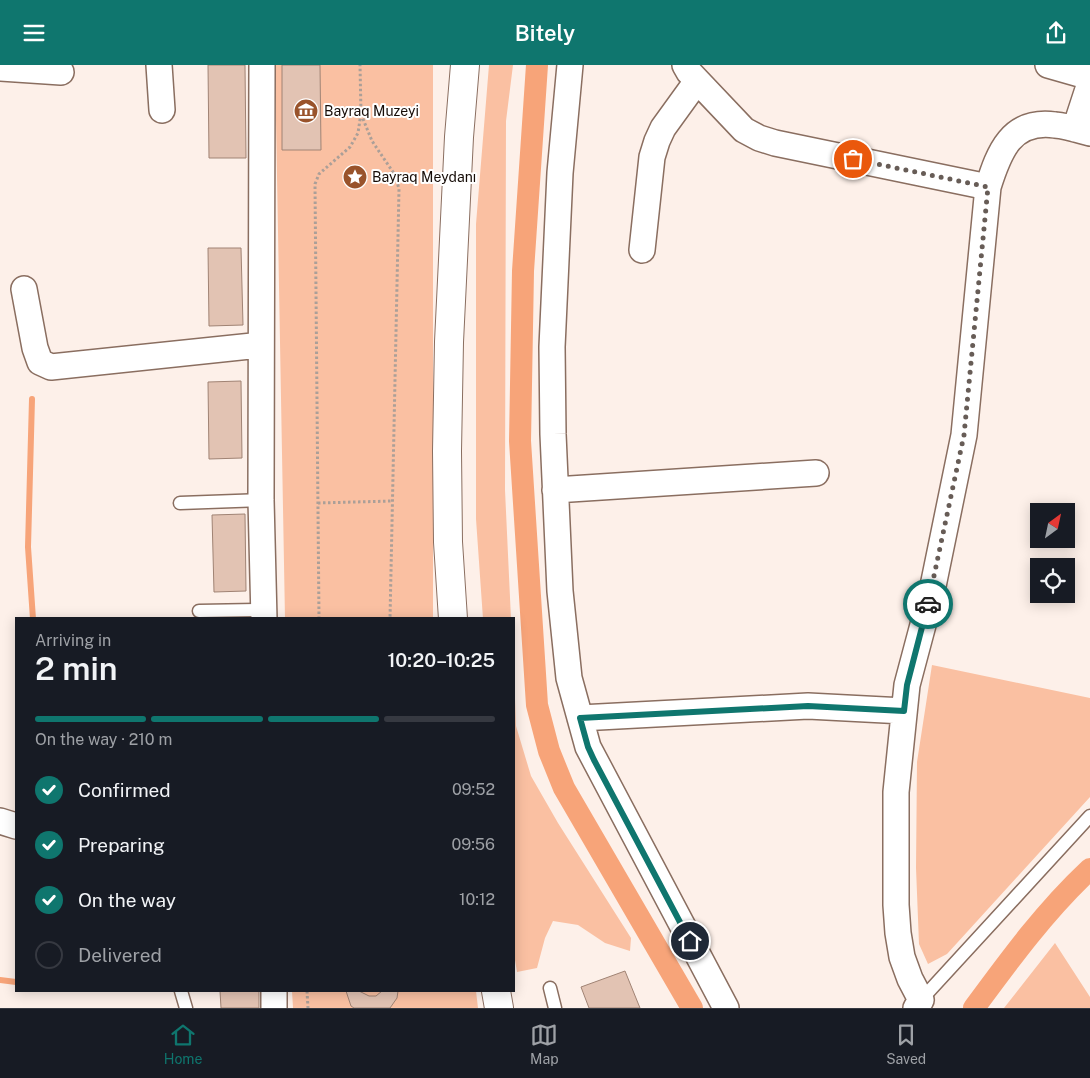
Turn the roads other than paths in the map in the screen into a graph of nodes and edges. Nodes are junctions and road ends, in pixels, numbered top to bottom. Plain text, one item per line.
1 (159, 65) edge
2 (262, 65) edge
3 (465, 65) edge
4 (570, 65) edge
5 (1048, 65) edge
6 (0, 68) edge
7 (61, 72) dead end
8 (691, 73) edge
9 (1090, 77) edge
10 (1090, 83) edge
11 (162, 109) dead end
12 (1083, 131) edge
13 (988, 187) junction
14 (642, 250) dead end
15 (24, 289) dead end
16 (261, 345) junction
17 (816, 473) dead end
18 (555, 490) junction
19 (261, 500) junction
20 (180, 503) dead end
21 (199, 611) dead end
22 (264, 614) edge
23 (453, 617) edge
24 (904, 711) junction
25 (580, 718) junction
26 (1090, 815) edge
27 (0, 821) edge
28 (15, 826) edge
29 (550, 988) dead end
30 (181, 992) edge
31 (274, 992) edge
32 (496, 992) edge
33 (919, 1004) edge
34 (186, 1008) edge
35 (274, 1008) edge
36 (499, 1008) edge
37 (555, 1008) edge
38 (726, 1008) edge

1 - 11 street
2 - 16 street
3 - 23 main road
4 - 18 street
5 - 9 street
6 - 7 street
8 - 13 street
8 - 14 street
10 - 12 street
12 - 13 street
13 - 24 street
15 - 16 street
16 - 19 street
17 - 18 street
18 - 25 street
19 - 20 lane
19 - 22 street
21 - 22 lane
24 - 25 street
24 - 33 street
25 - 38 street
26 - 33 lane
27 - 28 street
29 - 37 lane
30 - 34 lane
31 - 35 street
32 - 36 main road

